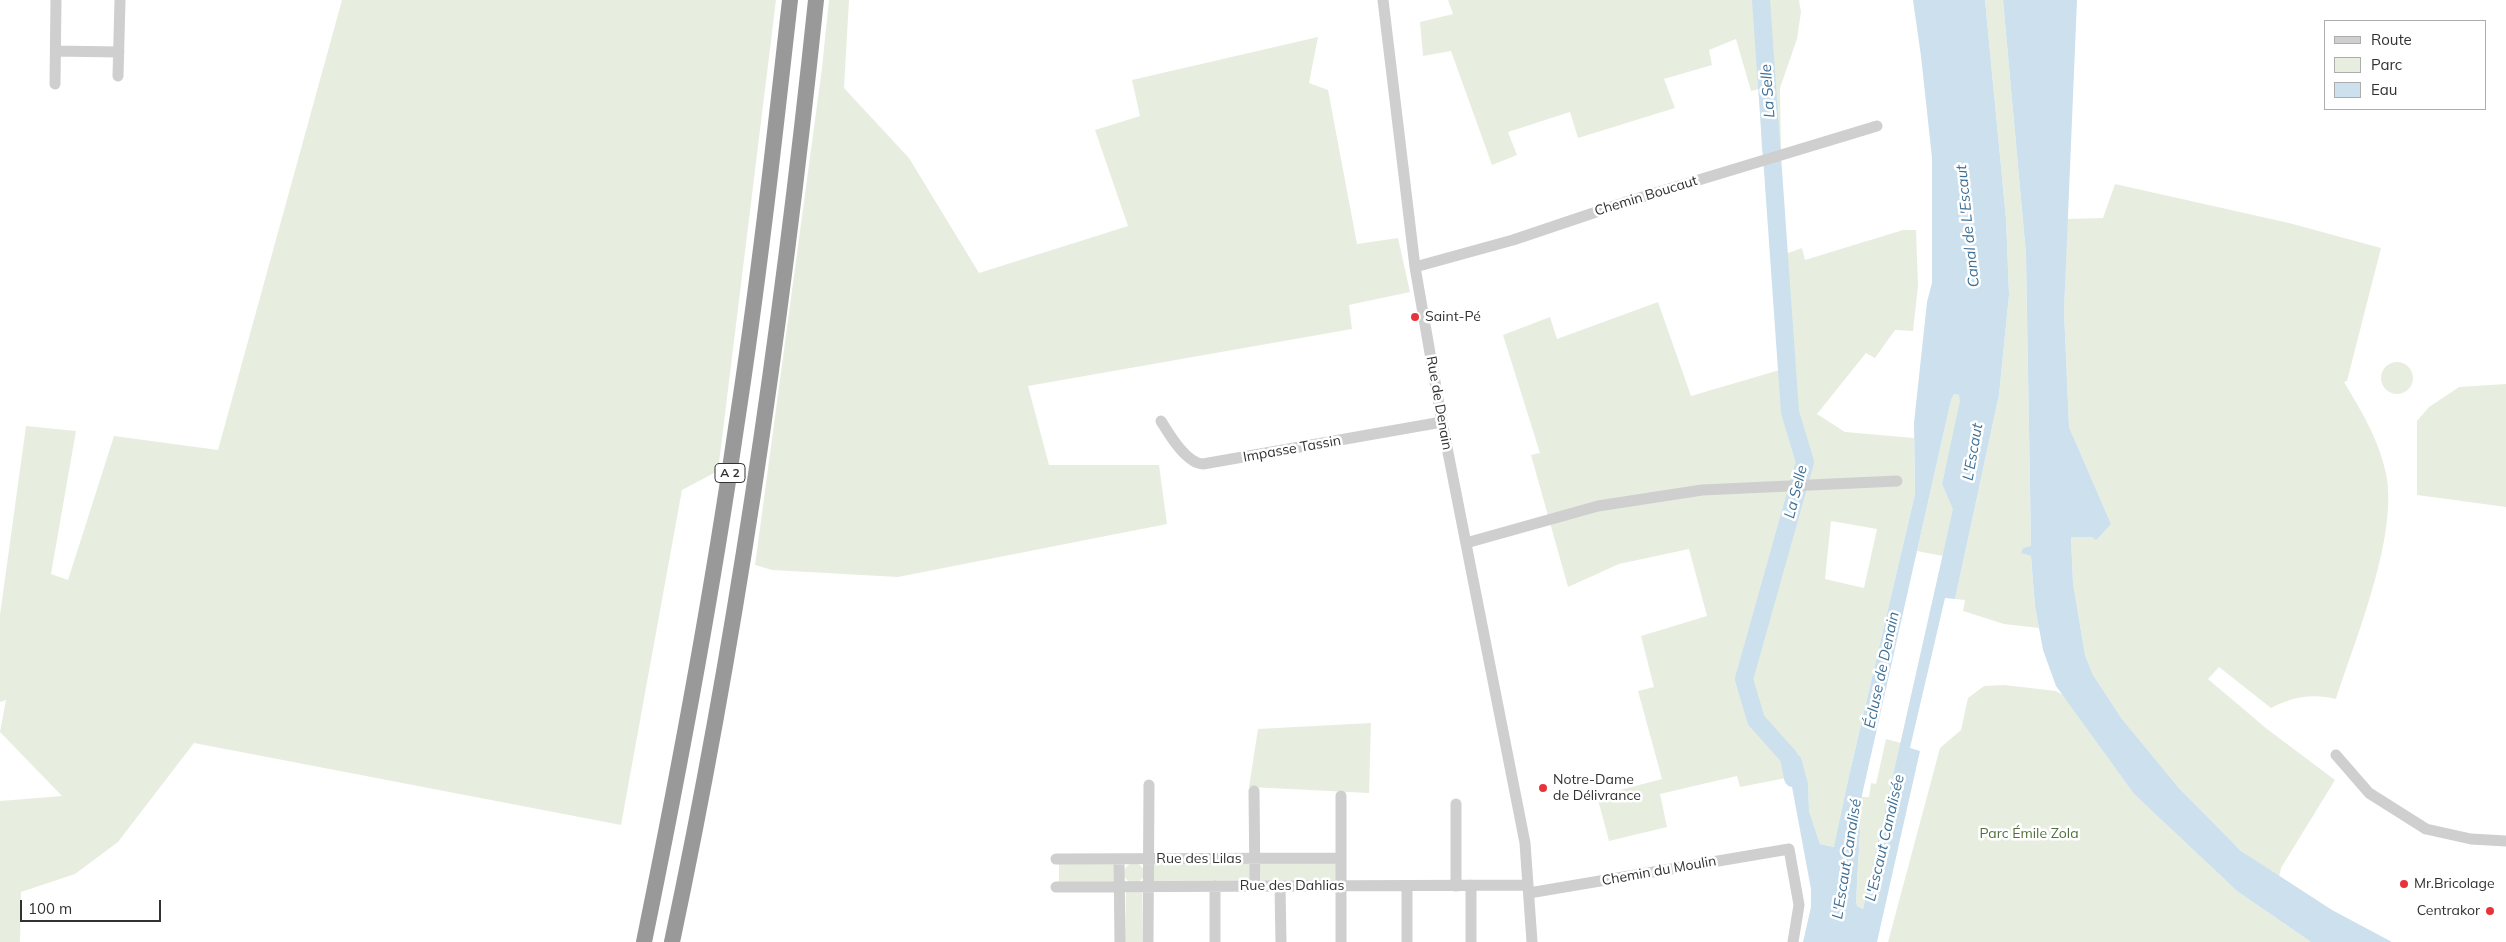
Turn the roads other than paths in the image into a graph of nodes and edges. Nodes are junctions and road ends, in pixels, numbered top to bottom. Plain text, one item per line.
1 (56, 0) edge
2 (120, 0) edge
3 (790, 0) edge
4 (816, 0) edge
5 (1383, 0) edge
6 (56, 51) junction
7 (119, 52) junction
8 (118, 76) dead end
9 (55, 84) dead end
10 (1877, 126) dead end
11 (1415, 267) junction
12 (1161, 421) dead end
13 (1442, 422) junction
14 (1898, 481) dead end
15 (1466, 543) junction
16 (2336, 755) dead end
17 (1149, 785) dead end
18 (1254, 791) dead end
19 (1341, 796) dead end
20 (1456, 804) dead end
21 (2506, 840) edge
22 (1255, 858) junction
23 (1341, 858) junction
24 (1056, 859) dead end
25 (1120, 859) junction
26 (1148, 859) junction
27 (1215, 886) junction
28 (1255, 886) junction
29 (1280, 886) junction
30 (1342, 886) junction
31 (1406, 886) junction
32 (1456, 886) junction
33 (1471, 886) junction
34 (1056, 887) dead end
35 (1120, 887) junction
36 (1148, 887) junction
37 (1529, 889) junction
38 (644, 942) edge
39 (672, 942) edge
40 (1120, 942) edge
41 (1148, 942) edge
42 (1215, 942) edge
43 (1281, 942) edge
44 (1341, 942) edge
45 (1407, 942) edge
46 (1471, 942) edge
47 (1532, 942) edge
48 (1793, 942) edge

1 - 6 street
2 - 7 street
3 - 38 highway, A 2
4 - 39 highway, A 2
5 - 11 street, Rue de Denain
6 - 7 street
6 - 9 street
7 - 8 street
10 - 11 street, Chemin Boucaut
11 - 13 street, Rue de Denain
12 - 13 street, Impasse Tassin
13 - 15 street, Rue de Denain
14 - 15 street
15 - 37 street, Rue de Denain
16 - 21 street
17 - 26 street
18 - 22 street
19 - 23 street
20 - 32 street
22 - 23 street, Rue des Lilas
22 - 26 street, Rue des Lilas
22 - 28 street
23 - 30 street
24 - 25 street, Rue des Lilas
25 - 26 street, Rue des Lilas
25 - 35 street
26 - 36 street
27 - 28 street, Rue des Dahlias
27 - 36 street, Rue des Dahlias
27 - 42 street
28 - 29 street, Rue des Dahlias
29 - 30 street, Rue des Dahlias
29 - 43 street
30 - 31 street, Rue des Dahlias
30 - 44 street
31 - 32 street, Rue des Dahlias
31 - 45 street
32 - 33 street, Rue des Dahlias
33 - 37 street, Rue des Dahlias
33 - 46 street
34 - 35 street, Rue des Dahlias
35 - 36 street, Rue des Dahlias
35 - 40 street
36 - 41 street
37 - 47 street, Rue de Denain
37 - 48 street, Chemin du Moulin

